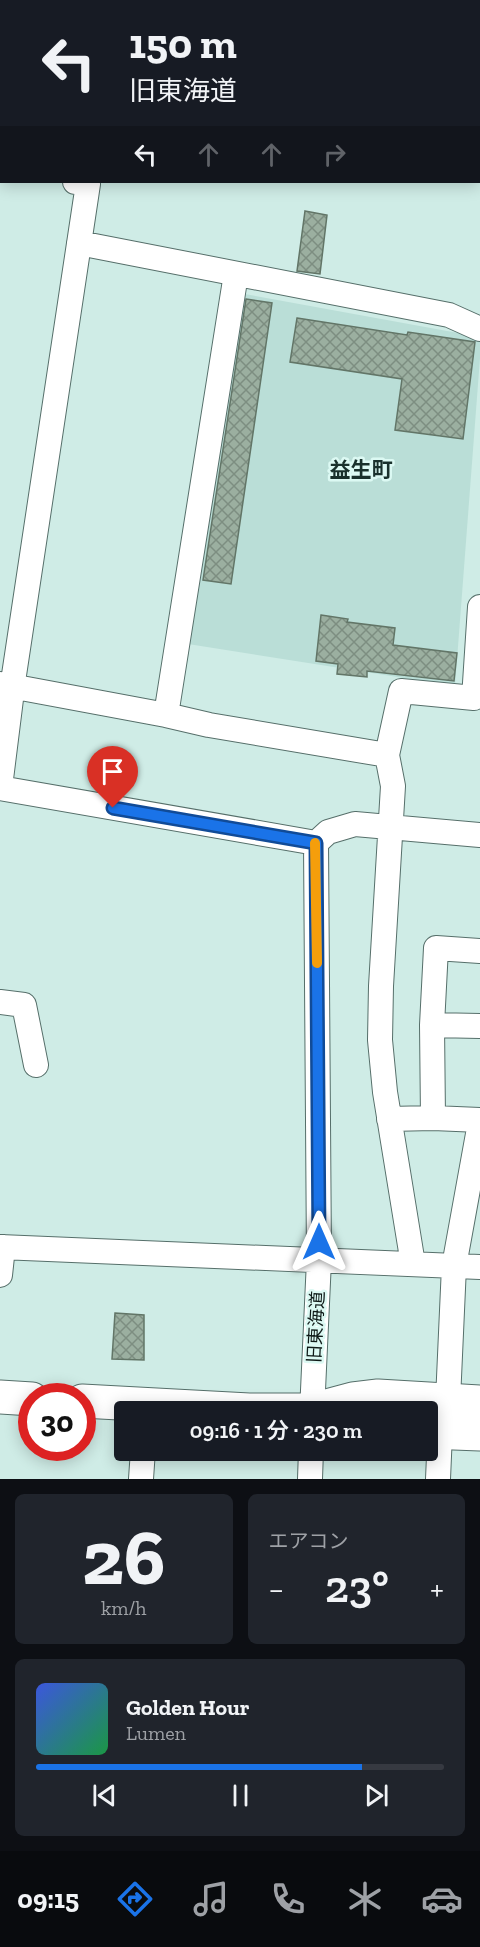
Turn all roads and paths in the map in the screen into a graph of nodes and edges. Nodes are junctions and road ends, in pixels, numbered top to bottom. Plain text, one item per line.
1 (82, 183) edge
2 (79, 243) junction
3 (236, 274) junction
4 (480, 329) edge
5 (480, 607) edge
6 (478, 650) edge
7 (7, 686) edge
8 (166, 715) junction
9 (387, 754) junction
10 (0, 788) edge
11 (391, 826) junction
12 (480, 835) edge
13 (316, 843) junction
14 (480, 951) edge
15 (0, 1002) edge
16 (432, 1025) junction
17 (480, 1026) edge
18 (36, 1065) dead end
19 (433, 1118) junction
20 (389, 1119) junction
21 (480, 1122) edge
22 (1, 1247) edge
23 (319, 1260) junction
24 (413, 1264) junction
25 (454, 1266) junction
26 (480, 1267) edge
27 (0, 1275) edge
28 (0, 1397) edge
29 (18, 1398) edge
30 (447, 1400) junction
31 (313, 1401) edge
32 (346, 1401) edge
33 (480, 1402) edge
34 (96, 1403) edge
35 (114, 1405) edge
36 (438, 1432) edge
37 (480, 1434) edge
38 (142, 1461) edge
39 (311, 1461) edge
40 (436, 1461) edge
41 (141, 1479) edge
42 (310, 1479) edge
43 (438, 1479) edge

1 - 2 street
2 - 3 street
2 - 7 street
3 - 4 street
3 - 8 street
5 - 6 street
6 - 9 street
7 - 8 street
7 - 10 street
8 - 9 street
9 - 11 street
10 - 13 street
11 - 12 street
11 - 13 street
11 - 20 street
13 - 23 street, 旧東海道
14 - 16 street
15 - 18 street
16 - 17 street
16 - 19 street
19 - 20 street
19 - 21 street
20 - 24 street
21 - 25 street
22 - 23 street
22 - 27 street
23 - 24 street
23 - 31 street, 旧東海道
24 - 25 street
25 - 26 street
25 - 30 street
28 - 29 highway
30 - 32 highway
30 - 33 highway
34 - 35 highway
36 - 37 highway
38 - 41 street
39 - 42 street
40 - 43 street

